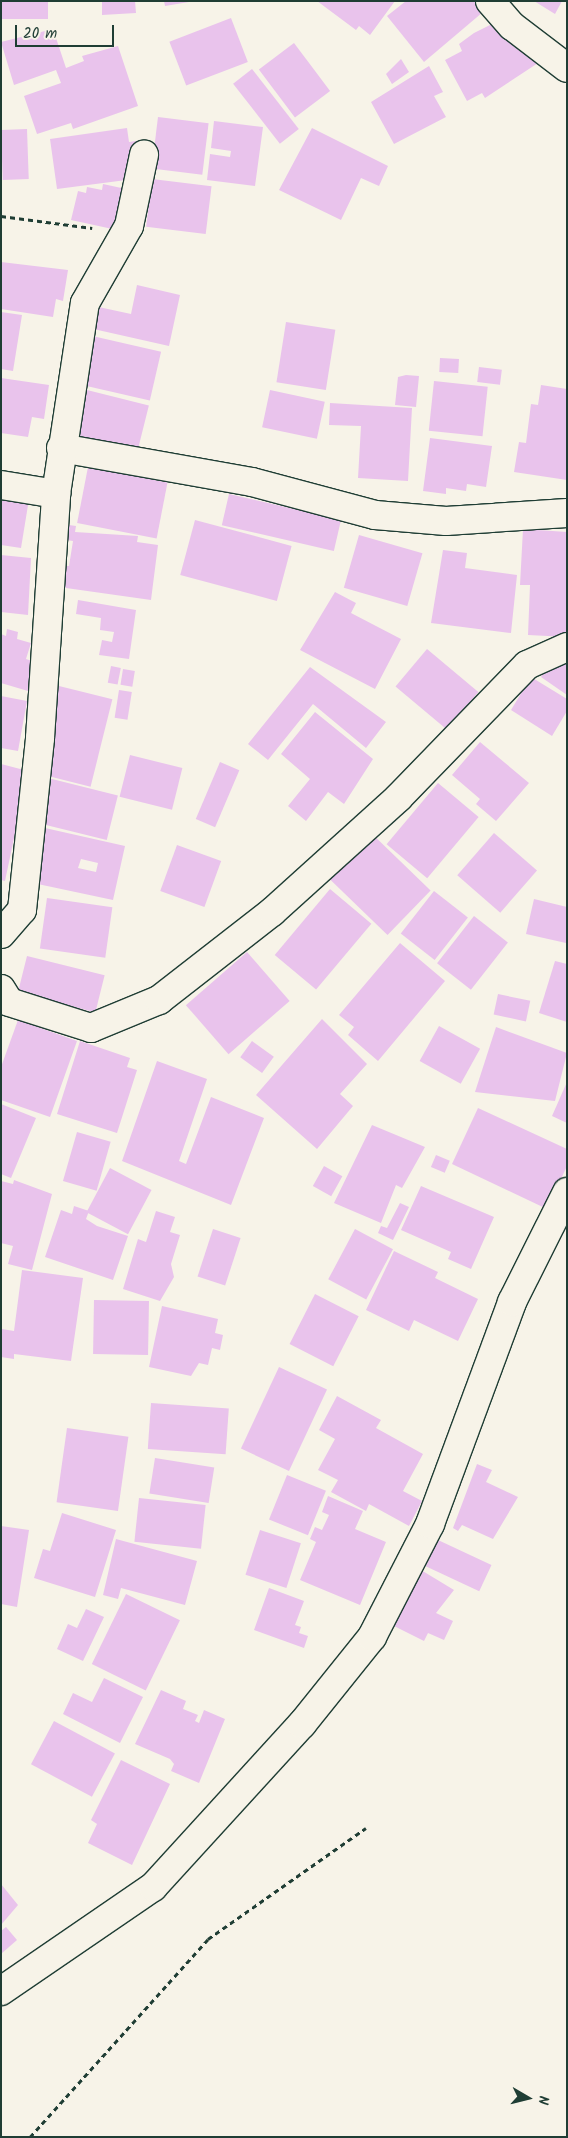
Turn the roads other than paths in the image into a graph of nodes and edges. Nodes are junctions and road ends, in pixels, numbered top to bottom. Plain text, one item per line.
1 (490, 1) edge
2 (567, 68) edge
3 (144, 155) dead end
4 (61, 448) junction
5 (1, 485) edge
6 (56, 494) junction
7 (567, 513) edge
8 (567, 647) edge
9 (1, 934) edge
10 (1, 989) edge
11 (567, 1192) edge
12 (1, 1991) edge

1 - 2 street
3 - 4 street
4 - 6 street
4 - 7 street
5 - 6 street
6 - 9 street
8 - 10 street
11 - 12 street

